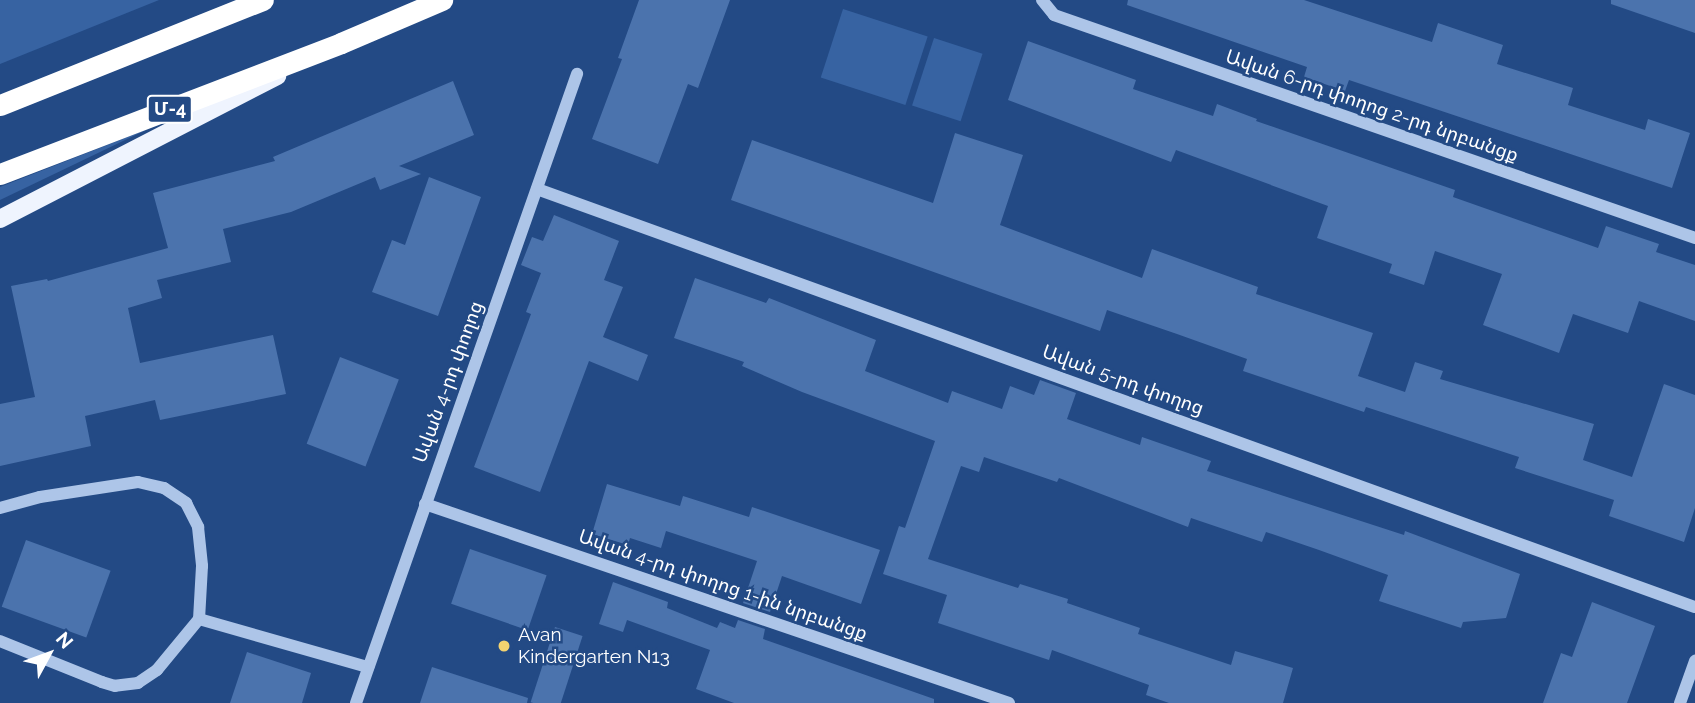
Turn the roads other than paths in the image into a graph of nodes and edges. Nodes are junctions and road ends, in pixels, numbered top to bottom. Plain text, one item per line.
1 (263, 0) edge
2 (442, 0) edge
3 (1042, 0) edge
4 (341, 43) junction
5 (577, 74) dead end
6 (0, 105) edge
7 (0, 174) edge
8 (537, 189) junction
9 (0, 219) edge
10 (1695, 237) edge
11 (425, 504) junction
12 (0, 508) edge
13 (1695, 607) edge
14 (199, 619) junction
15 (0, 641) edge
16 (1695, 661) edge
17 (368, 667) junction
18 (356, 703) edge
19 (1009, 703) edge
20 (1680, 703) edge

1 - 6 highway
2 - 4 highway, Մ-4
3 - 10 street, Ավան 6-րդ փողոց 2-րդ նրբանցք
4 - 7 highway, Մ-4
4 - 9 main road
5 - 8 street, Ավան 4-րդ փողոց
8 - 11 street, Ավան 4-րդ փողոց
8 - 13 street, Ավան 5-րդ փողոց
11 - 17 street, Ավան 4-րդ փողոց
11 - 19 street, Ավան 4-րդ փողոց 1-ին նրբանցք
12 - 14 street
14 - 15 street
14 - 17 street
16 - 20 street
17 - 18 street, Ավան 4-րդ փողոց

